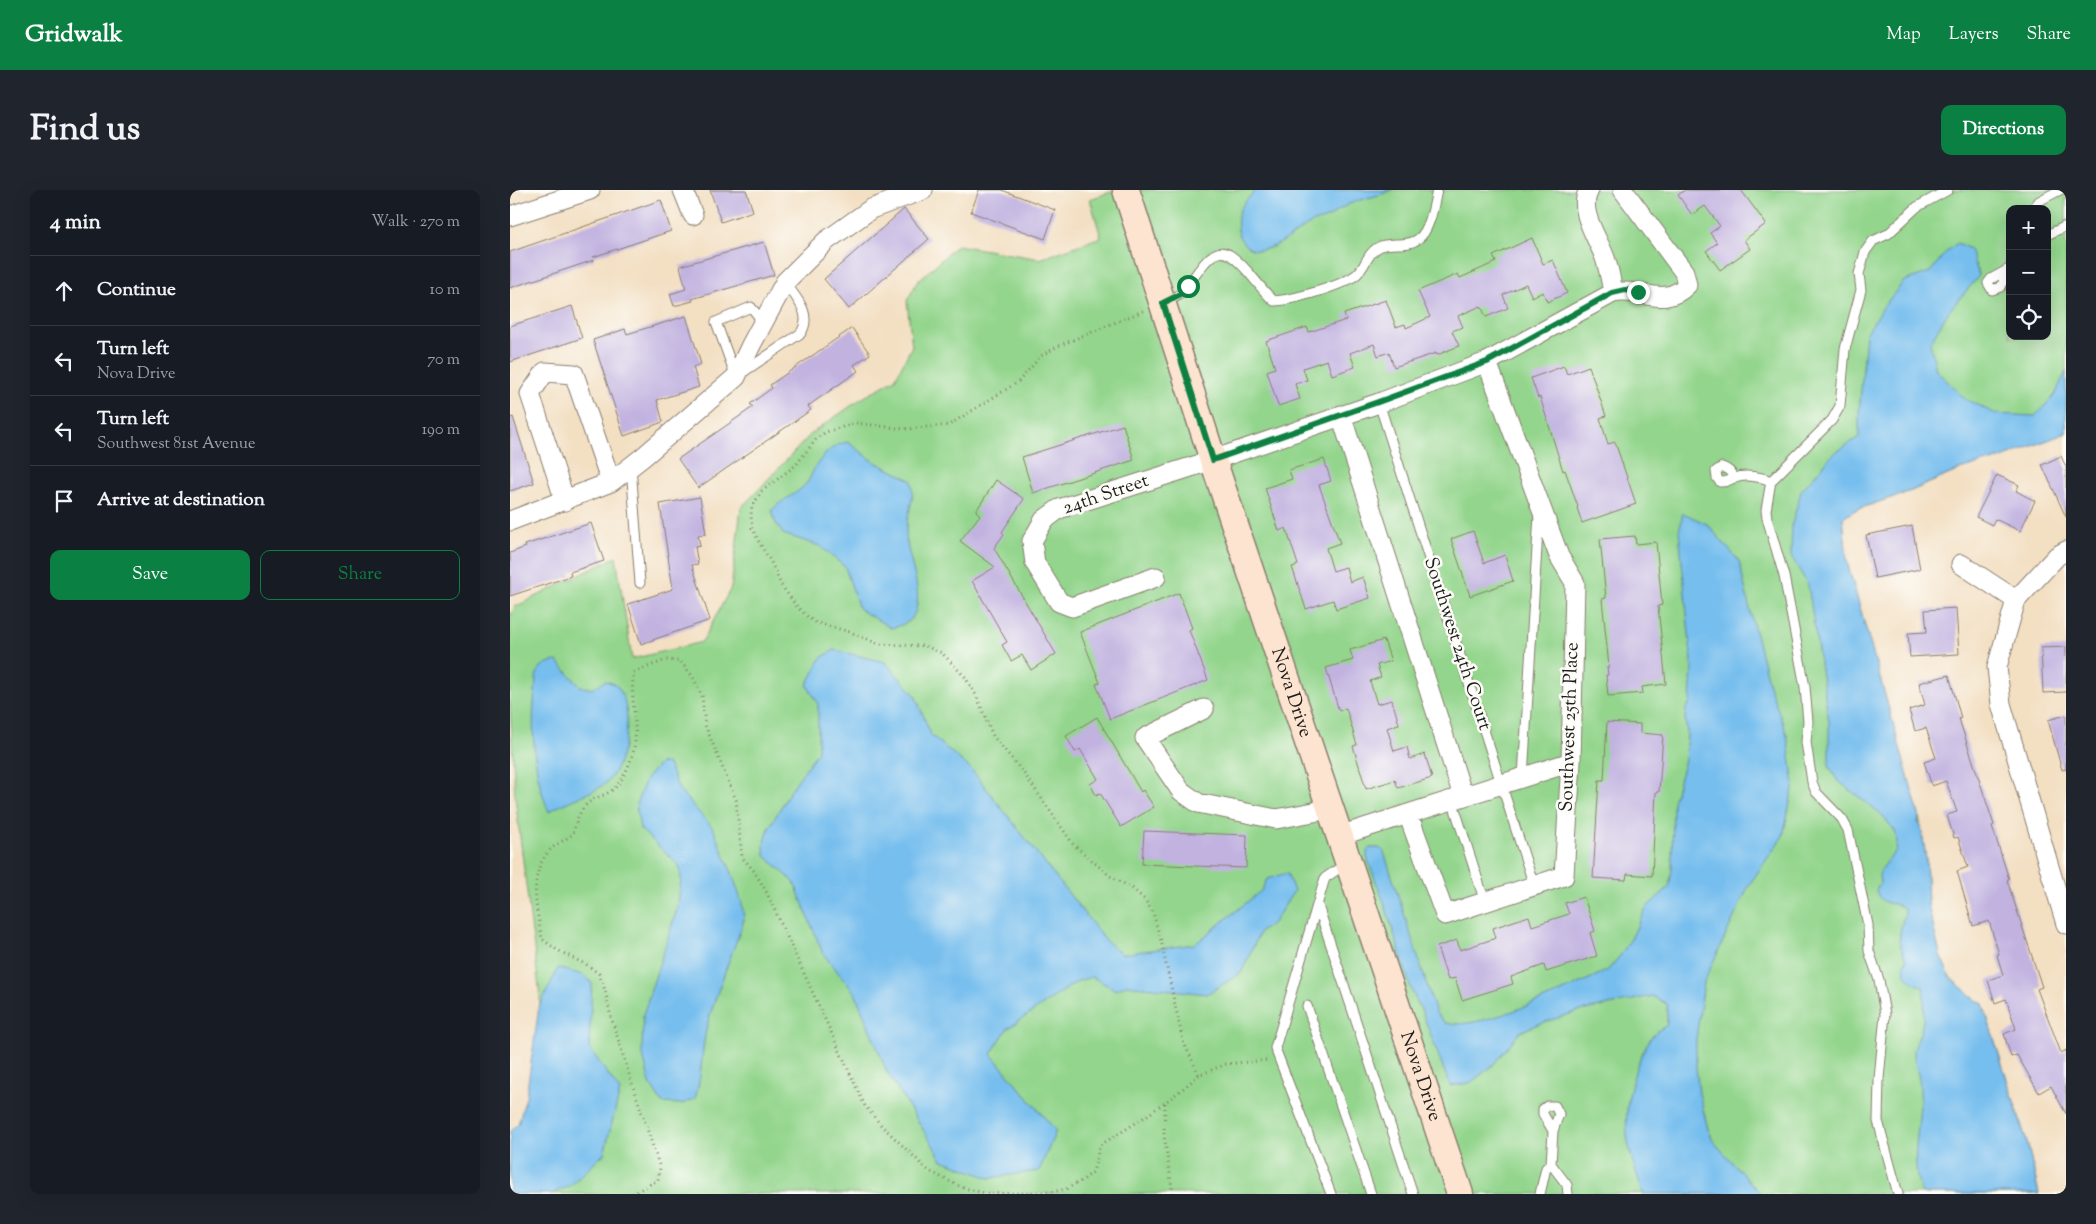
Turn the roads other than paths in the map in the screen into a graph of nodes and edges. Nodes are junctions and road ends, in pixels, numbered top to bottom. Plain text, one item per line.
1 (590, 190) edge
2 (683, 190) edge
3 (923, 190) edge
4 (1126, 190) edge
5 (1437, 190) edge
6 (1589, 190) edge
7 (1623, 190) edge
8 (1948, 190) edge
9 (2060, 190) edge
10 (2036, 205) edge
11 (693, 215) dead end
12 (510, 216) edge
13 (2066, 226) edge
14 (2051, 233) edge
15 (785, 282) junction
16 (1612, 293) junction
17 (1154, 307) junction
18 (763, 322) junction
19 (1487, 362) junction
20 (736, 377) junction
21 (1378, 402) junction
22 (1341, 415) junction
23 (1213, 460) junction
24 (631, 466) junction
25 (1733, 478) dead end
26 (1771, 481) junction
27 (611, 482) junction
28 (565, 501) junction
29 (1539, 504) junction
30 (510, 521) edge
31 (2066, 551) edge
32 (1961, 564) dead end
33 (1156, 577) dead end
34 (640, 583) dead end
35 (2016, 600) junction
36 (1204, 709) dead end
37 (1571, 762) junction
38 (1523, 777) junction
39 (1502, 783) junction
40 (1457, 798) junction
41 (1330, 808) junction
42 (1408, 814) junction
43 (1339, 836) junction
44 (1348, 862) junction
45 (1534, 886) junction
46 (1485, 902) junction
47 (1318, 906) junction
48 (2064, 915) edge
49 (1307, 1006) dead end
50 (1553, 1131) dead end
51 (1551, 1164) junction
52 (1332, 1194) edge
53 (1372, 1194) edge
54 (1414, 1194) edge
55 (1460, 1194) edge
56 (1540, 1194) edge
57 (1568, 1194) edge
58 (1898, 1194) edge

1 - 12 street
2 - 11 street
3 - 15 street
4 - 17 street, Nova Drive
5 - 17 lane
6 - 16 street
7 - 16 street
8 - 26 lane
9 - 10 lane
13 - 14 lane
15 - 18 street
15 - 20 lane
16 - 19 street, 24th Street
17 - 23 street, Nova Drive
18 - 20 street
18 - 20 lane
19 - 21 street, 24th Street
19 - 29 street, Southwest 25th Place
20 - 24 street
21 - 22 street, 24th Street
21 - 39 lane, Southwest 24th Court
22 - 23 street, 24th Street
22 - 40 street
23 - 33 street, 24th Street
23 - 41 street, Nova Drive
24 - 27 street
24 - 34 lane
25 - 26 lane
26 - 58 lane
27 - 28 street
27 - 28 street
28 - 30 street
29 - 37 street, Southwest 25th Place
29 - 38 lane
31 - 35 street
32 - 35 street
35 - 48 street
36 - 41 street
37 - 38 street
37 - 45 street, Southwest 25th Place
38 - 39 street
39 - 40 street
39 - 45 lane, Southwest 24th Court
40 - 42 street
40 - 46 lane
41 - 43 street, Nova Drive
42 - 43 street
42 - 46 street, Southwest 25th Place
43 - 44 street, Nova Drive
44 - 47 lane
44 - 55 street, Nova Drive
45 - 46 street, Southwest 25th Place
47 - 52 lane
47 - 54 lane
49 - 53 lane
50 - 51 lane
51 - 56 lane
51 - 57 lane

